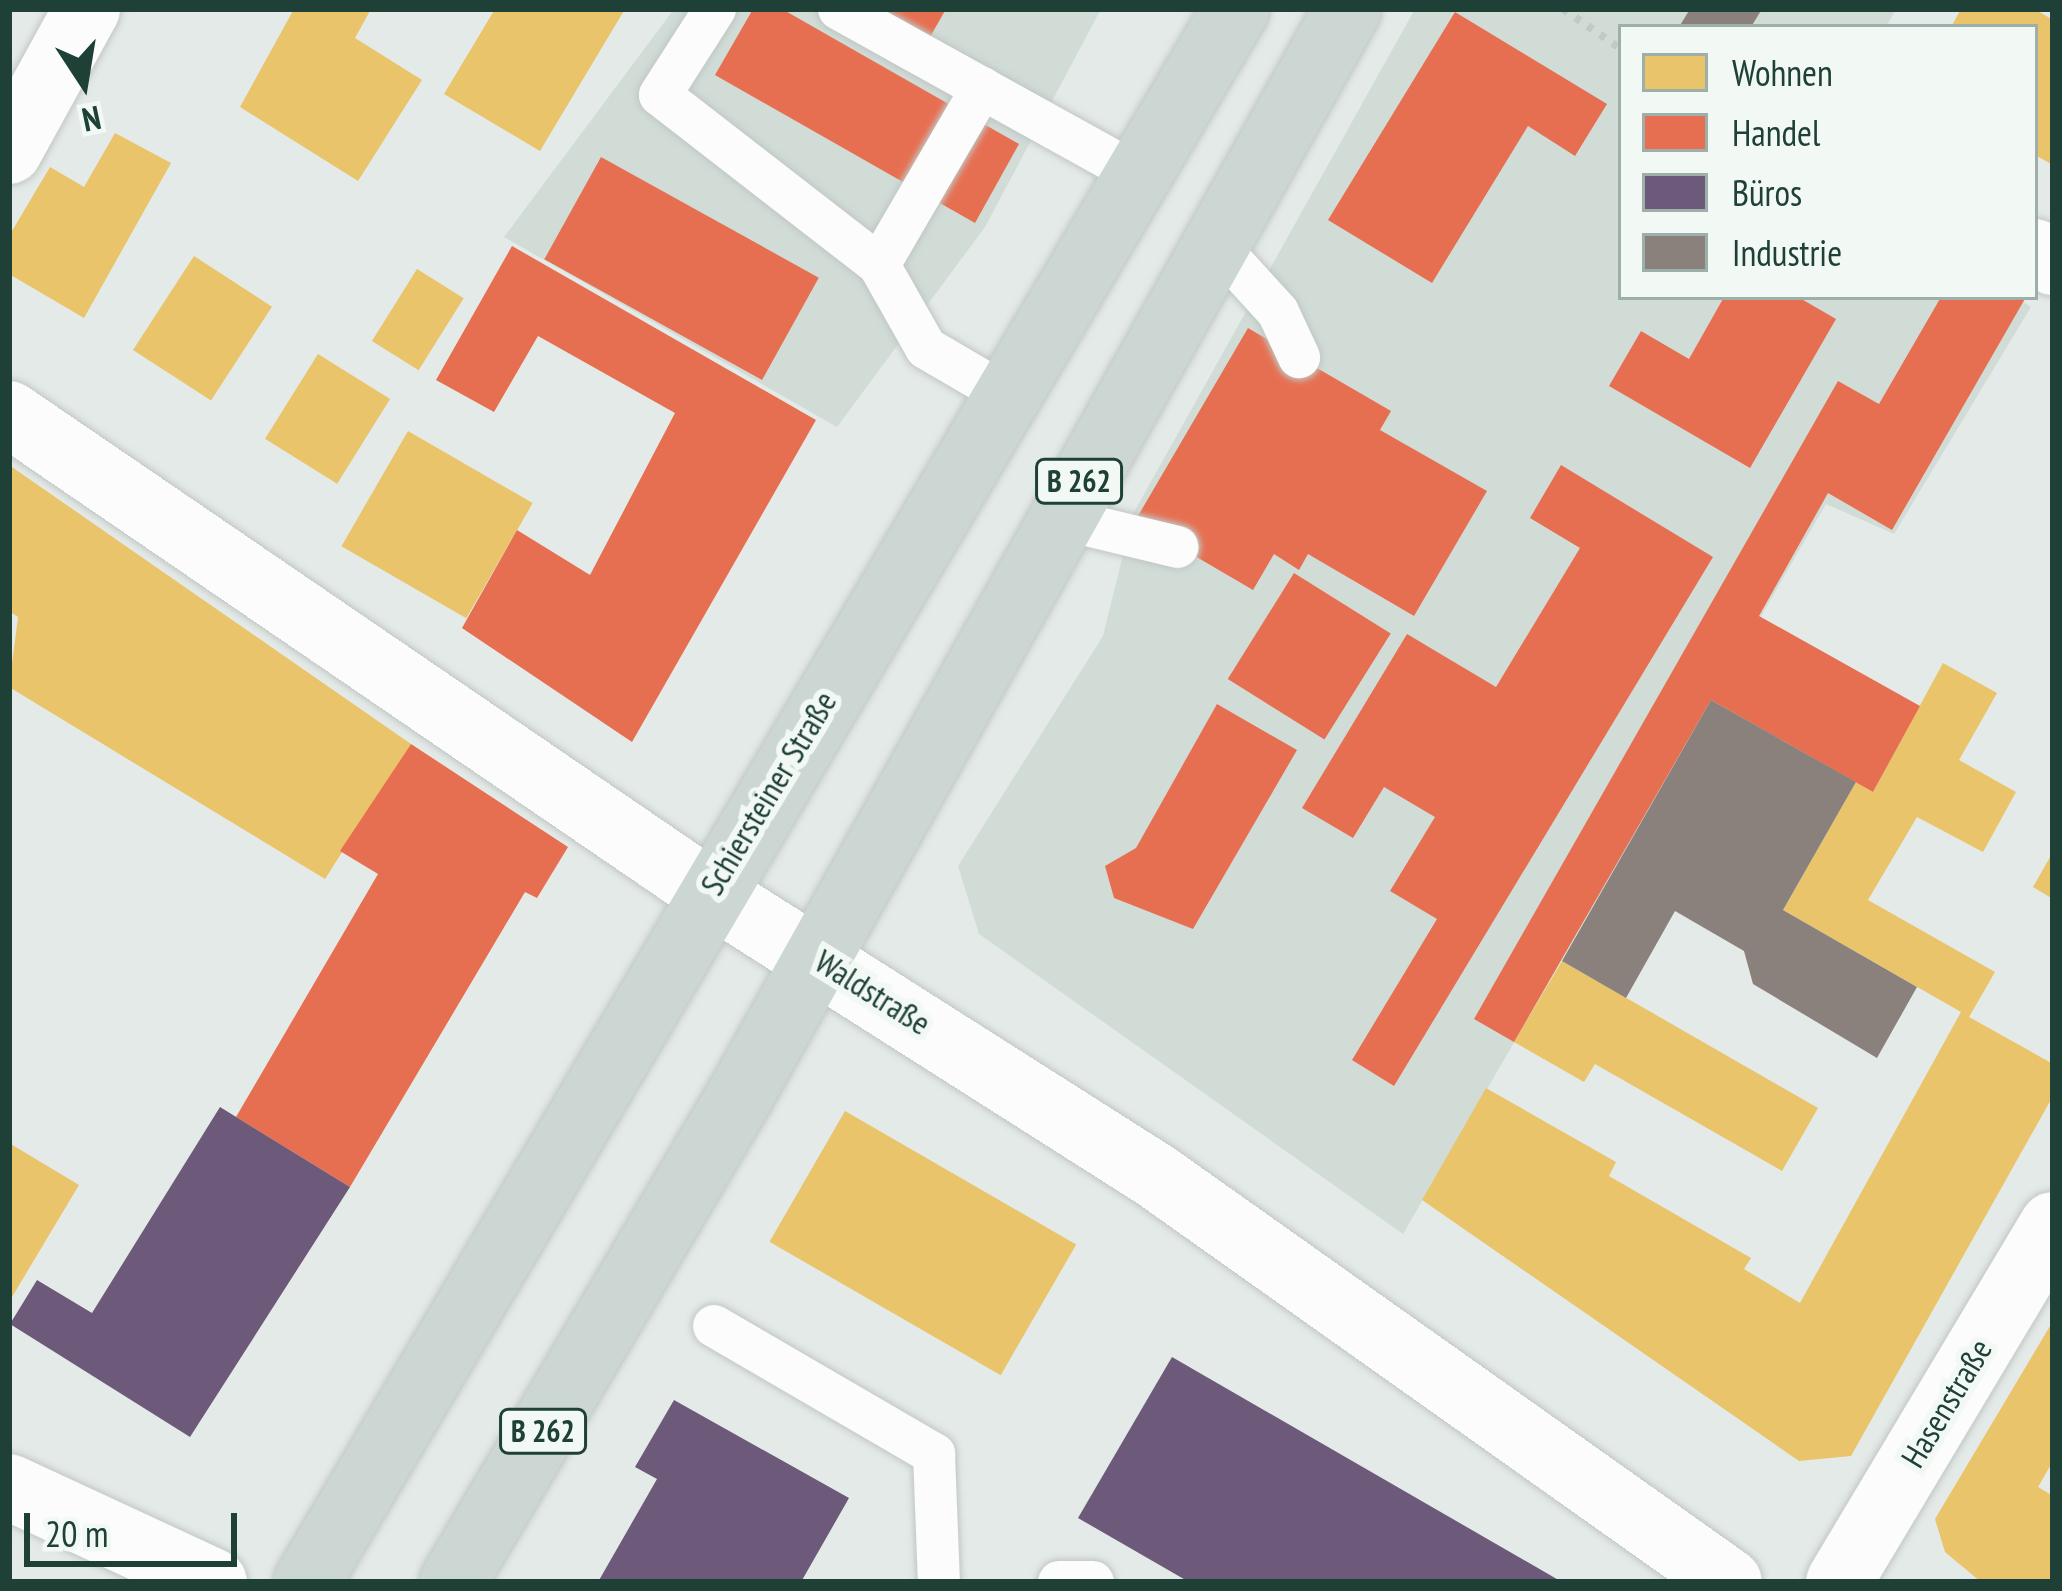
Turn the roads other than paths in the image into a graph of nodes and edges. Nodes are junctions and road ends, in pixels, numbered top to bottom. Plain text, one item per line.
1 (87, 9) edge
2 (715, 9) edge
3 (839, 9) edge
4 (1236, 9) edge
5 (1348, 9) edge
6 (982, 88) junction
7 (9, 151) edge
8 (1135, 173) junction
9 (1215, 243) junction
10 (879, 265) junction
11 (1299, 357) dead end
12 (1003, 393) junction
13 (9, 414) edge
14 (1058, 518) junction
15 (1178, 547) dead end
16 (709, 892) junction
17 (815, 955) junction
18 (2053, 1225) edge
19 (713, 1326) dead end
20 (9, 1487) edge
21 (214, 1582) edge
22 (308, 1582) edge
23 (453, 1582) edge
24 (939, 1582) edge
25 (1059, 1582) edge
26 (1093, 1582) edge
27 (1729, 1582) edge
28 (1839, 1582) edge

1 - 7 street
2 - 10 lane
3 - 6 lane
4 - 8 main road, Schiersteiner Straße
5 - 9 main road, B 262
6 - 8 lane
6 - 10 lane
8 - 12 main road, Schiersteiner Straße
9 - 11 lane
9 - 14 main road, B 262
10 - 12 lane
12 - 16 main road, Schiersteiner Straße
13 - 16 street, Waldstraße
14 - 15 lane
14 - 17 main road, B 262
16 - 17 street, Waldstraße
16 - 22 main road, Schiersteiner Straße
17 - 23 main road, B 262
17 - 27 street, Waldstraße
18 - 28 street, Hasenstraße
19 - 24 lane
20 - 21 street
25 - 26 lane

